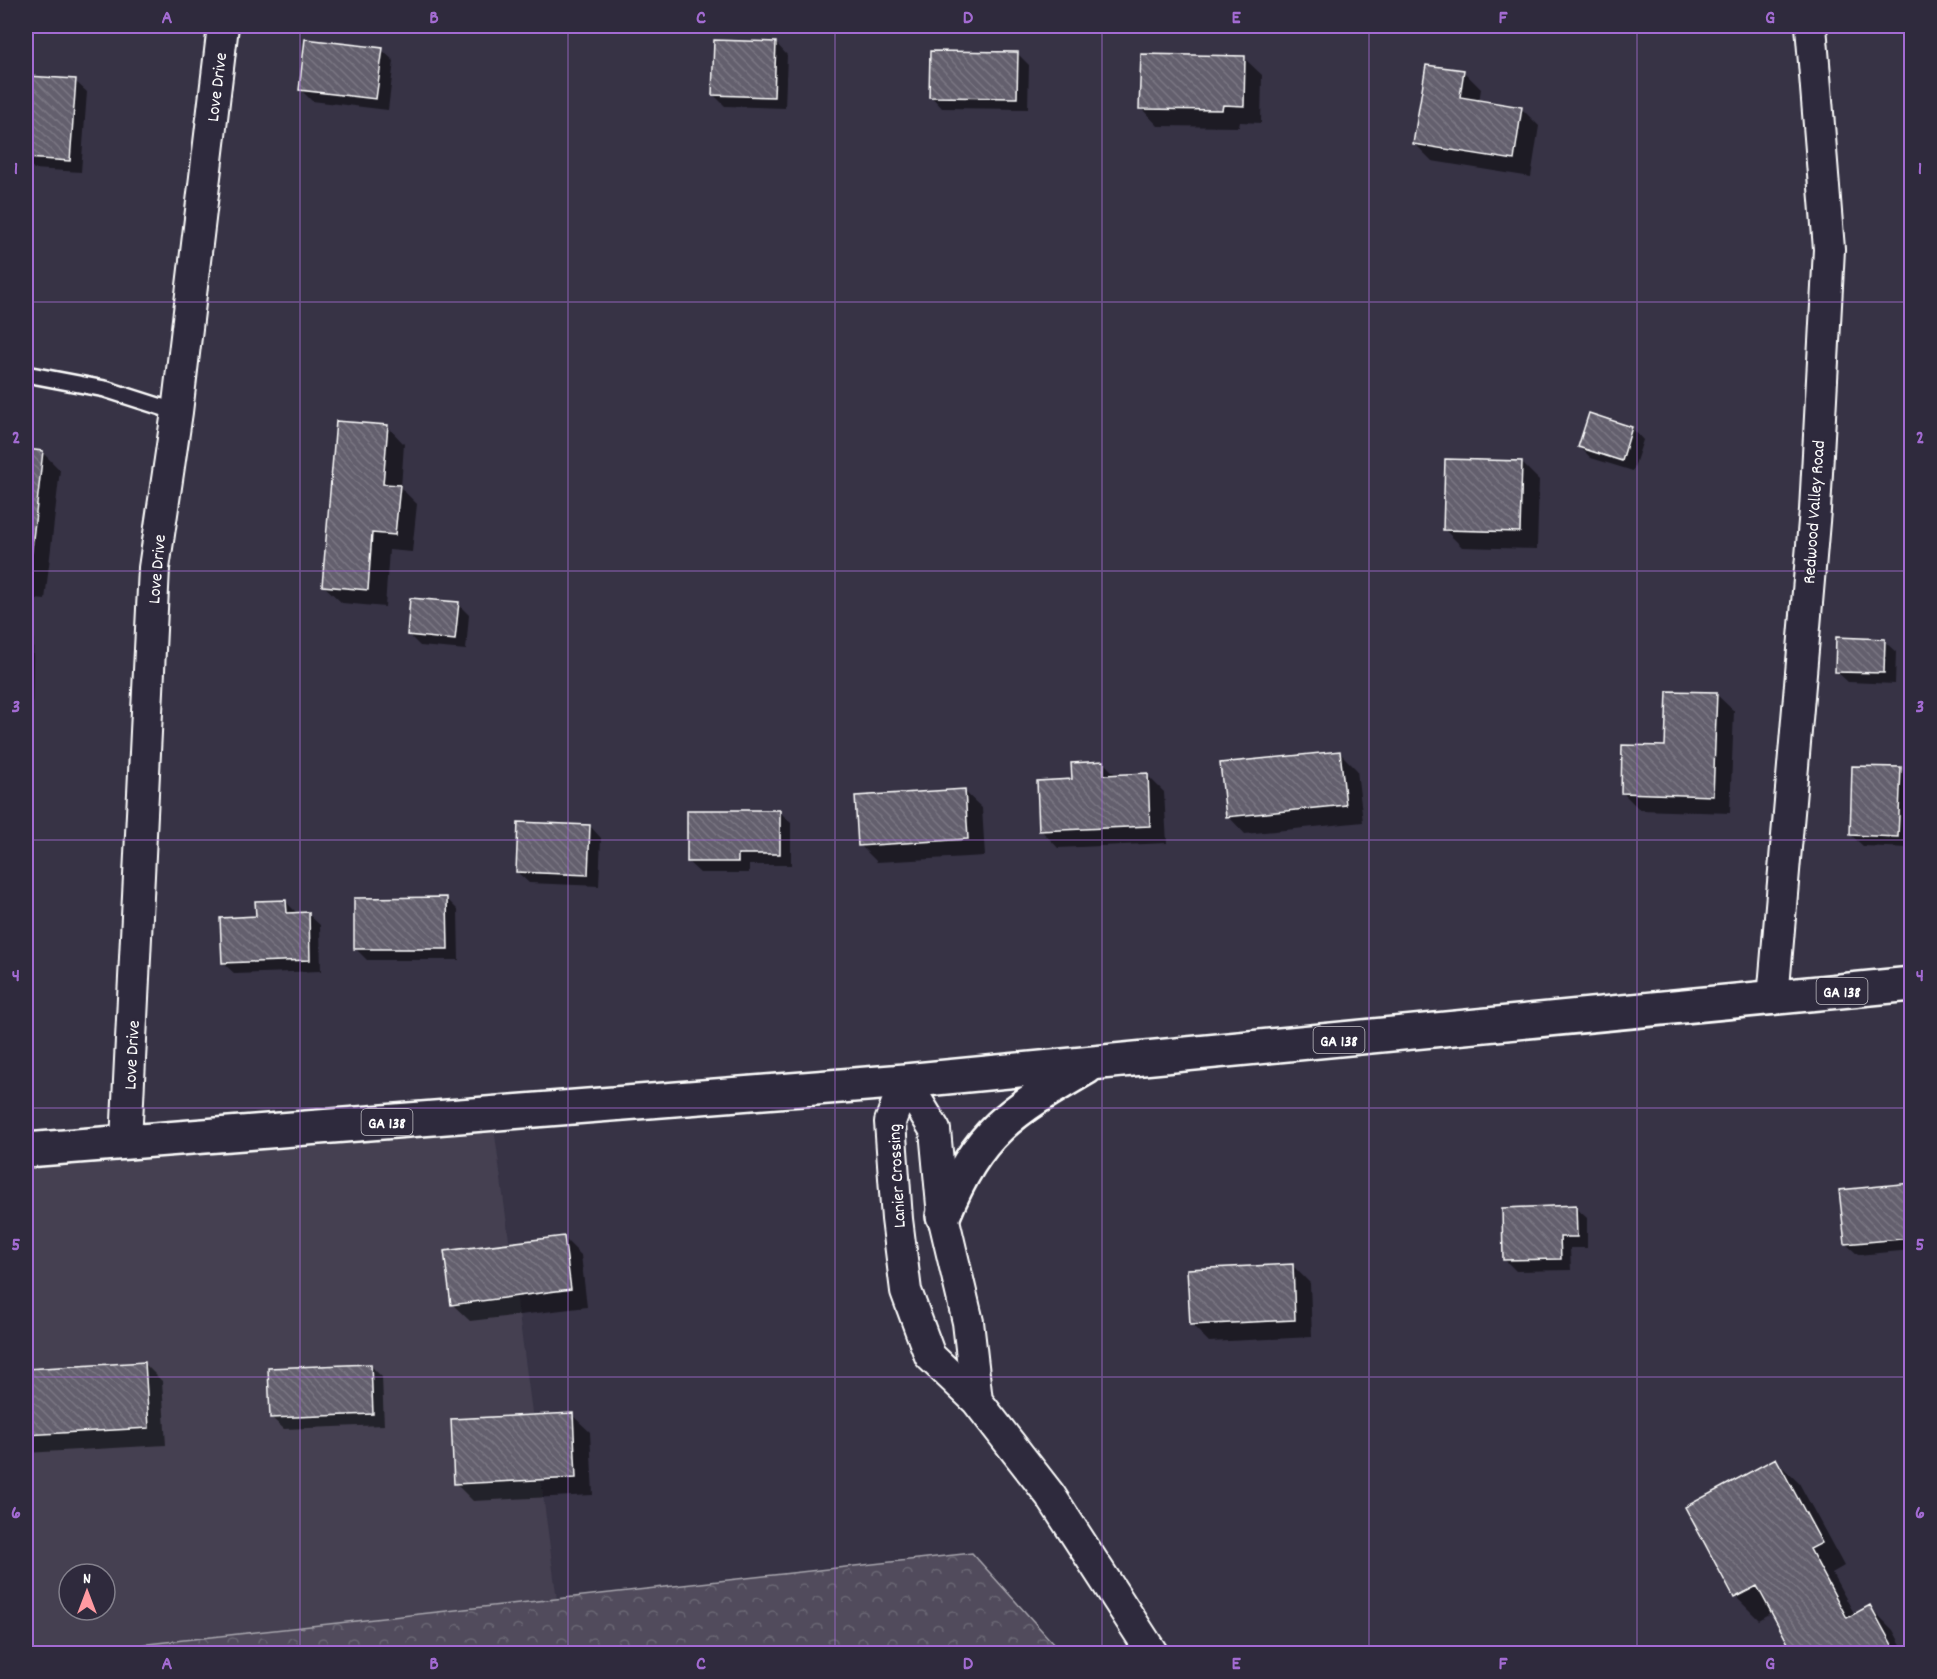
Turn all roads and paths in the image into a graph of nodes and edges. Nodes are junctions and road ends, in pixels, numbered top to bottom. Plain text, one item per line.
1 (223, 26) edge
2 (1811, 26) edge
3 (26, 374) edge
4 (177, 412) junction
5 (1911, 984) edge
6 (1773, 999) junction
7 (1096, 1062) junction
8 (905, 1081) junction
9 (127, 1129) junction
10 (26, 1150) edge
11 (943, 1216) junction
12 (977, 1401) junction
13 (1154, 1653) edge

1 - 4 street, Love Drive
2 - 6 street, Redwood Valley Road
3 - 4 lane
4 - 9 street, Love Drive
5 - 6 highway, GA 138
6 - 7 highway, GA 138
7 - 8 highway, GA 138
7 - 11 highway
8 - 9 highway, GA 138
8 - 11 street, Lanier Crossing
8 - 12 street, Lanier Crossing
9 - 10 highway, GA 138
11 - 12 street, Lanier Crossing
12 - 13 street, Lanier Crossing

